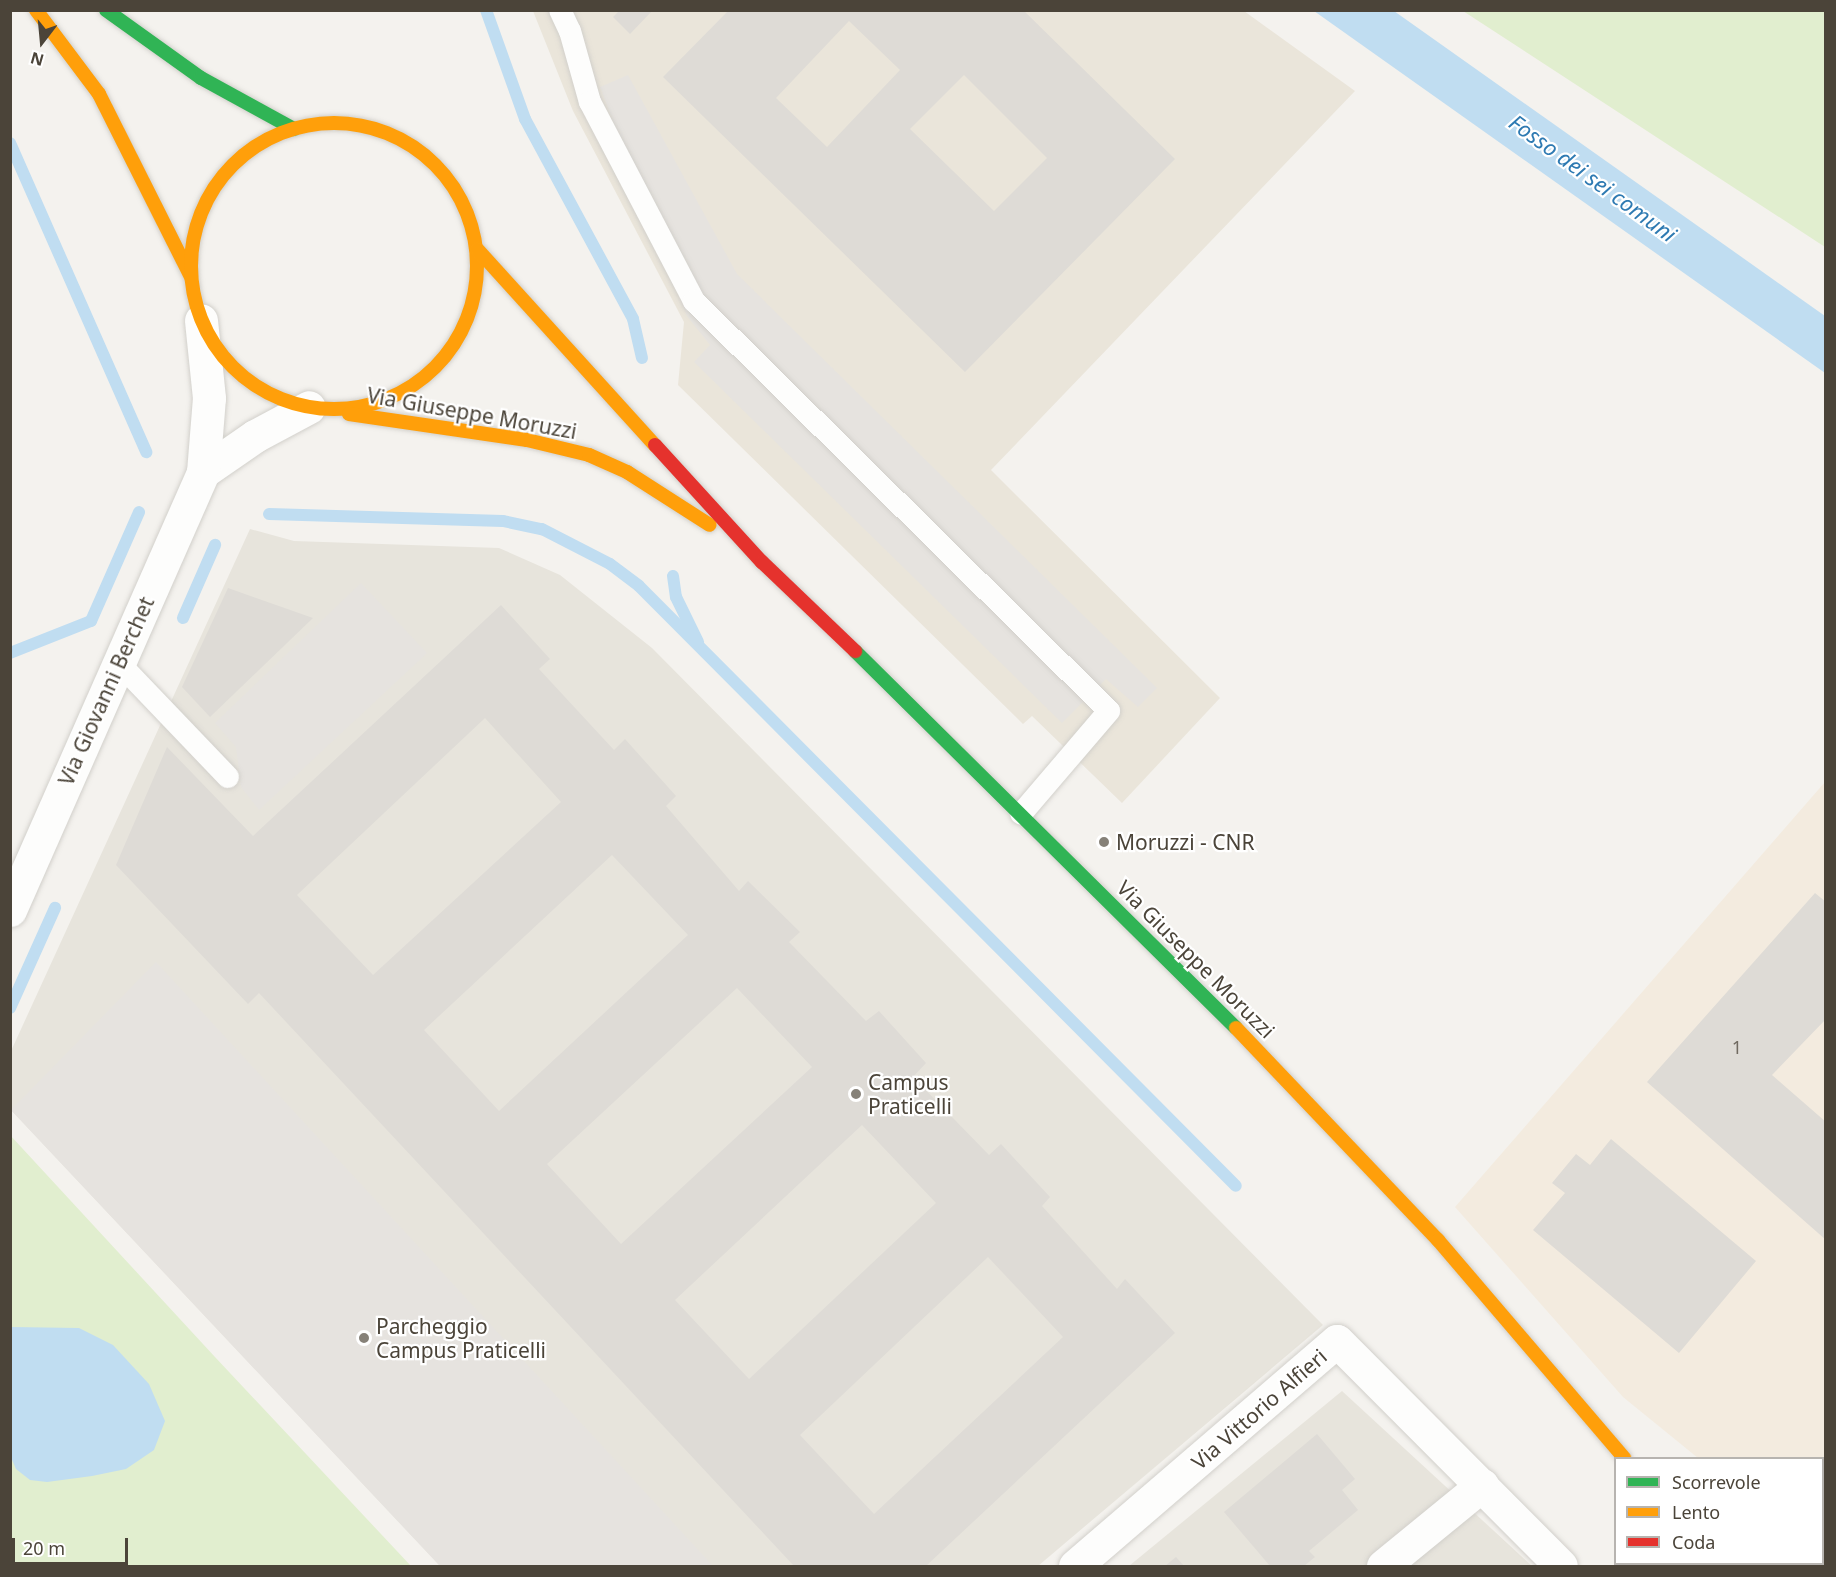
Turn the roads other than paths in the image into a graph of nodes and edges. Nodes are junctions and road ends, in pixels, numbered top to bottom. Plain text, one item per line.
1 (36, 10) edge
2 (106, 10) edge
3 (560, 10) edge
4 (294, 129) junction
5 (477, 249) junction
6 (191, 276) junction
7 (201, 320) junction
8 (316, 408) junction
9 (203, 472) junction
10 (762, 562) junction
11 (118, 662) junction
12 (228, 777) dead end
13 (1021, 814) junction
14 (10, 910) edge
15 (1582, 1404) junction
16 (1623, 1457) edge
17 (1642, 1457) edge
18 (1482, 1485) junction
19 (1076, 1566) edge
20 (1383, 1566) edge
21 (1561, 1566) edge

1 - 6 main road
2 - 4 main road
3 - 13 lane
4 - 5 main road
4 - 6 main road
5 - 8 main road
5 - 10 main road, Via Giuseppe Moruzzi
6 - 7 main road
7 - 8 main road, Via Giuseppe Moruzzi
7 - 9 street, Via Giovanni Berchet
8 - 9 street
8 - 10 main road, Via Giuseppe Moruzzi
9 - 11 street, Via Giovanni Berchet
10 - 13 main road, Via Giuseppe Moruzzi
11 - 12 lane
11 - 14 street, Via Giovanni Berchet
13 - 15 main road, Via Giuseppe Moruzzi
15 - 16 main road, Via Giuseppe Moruzzi
15 - 17 main road, Via Giuseppe Moruzzi
18 - 19 street, Via Vittorio Alfieri
18 - 20 street
18 - 21 street, Via Vittorio Alfieri

